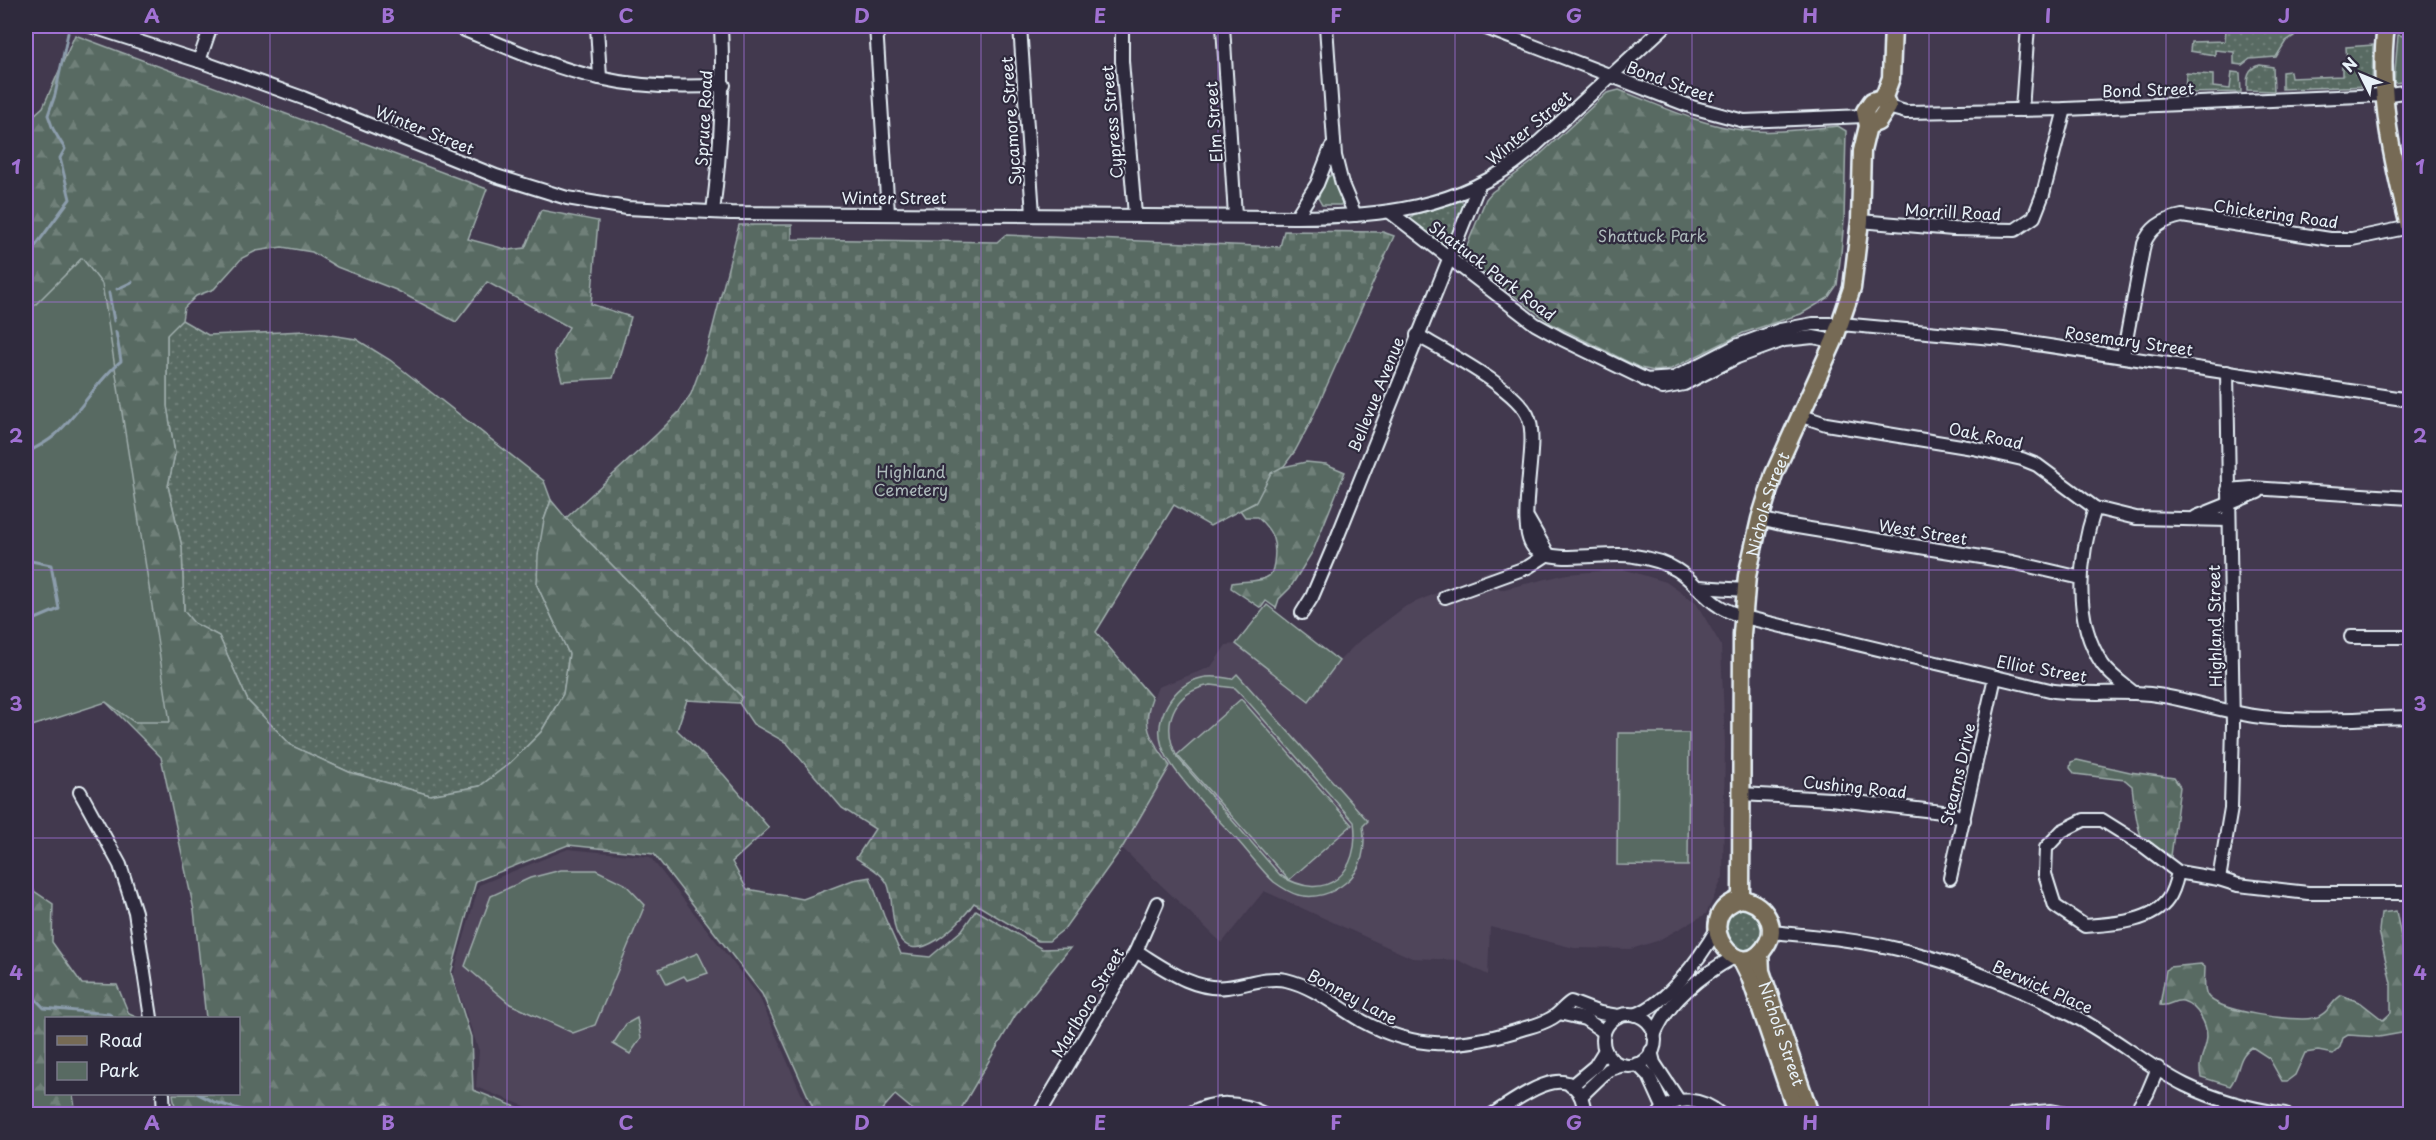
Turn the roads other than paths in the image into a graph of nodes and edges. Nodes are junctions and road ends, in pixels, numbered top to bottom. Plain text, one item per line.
1 (90, 26) edge
2 (211, 26) edge
3 (455, 26) edge
4 (597, 26) edge
5 (721, 26) edge
6 (876, 26) edge
7 (1020, 26) edge
8 (1121, 26) edge
9 (1223, 26) edge
10 (1326, 26) edge
11 (1481, 26) edge
12 (1665, 26) edge
13 (1893, 26) edge
14 (2028, 26) edge
15 (2386, 26) edge
16 (199, 61) junction
17 (1611, 76) junction
18 (600, 78) junction
19 (724, 85) junction
20 (2410, 92) edge
21 (2383, 95) junction
22 (1886, 102) junction
23 (2065, 108) junction
24 (2022, 110) junction
25 (1866, 121) junction
26 (1333, 141) junction
27 (1478, 187) junction
28 (713, 212) junction
29 (1390, 212) junction
30 (888, 213) junction
31 (1033, 214) junction
32 (1135, 215) junction
33 (1355, 215) junction
34 (1235, 216) junction
35 (1296, 218) junction
36 (1860, 221) junction
37 (2410, 228) edge
38 (1448, 258) junction
39 (1841, 324) junction
40 (1417, 335) junction
41 (1834, 341) junction
42 (2123, 356) junction
43 (1711, 365) junction
44 (2227, 372) junction
45 (2410, 400) edge
46 (1799, 415) junction
47 (2228, 490) junction
48 (2266, 490) junction
49 (2410, 498) edge
50 (2229, 504) junction
51 (2095, 508) junction
52 (1760, 519) junction
53 (2189, 519) junction
54 (2229, 520) junction
55 (1548, 554) junction
56 (2081, 578) junction
57 (1699, 587) junction
58 (1745, 590) junction
59 (1445, 597) dead end
60 (1302, 613) dead end
61 (1744, 617) junction
62 (2351, 637) dead end
63 (2410, 637) edge
64 (1995, 677) junction
65 (2134, 693) junction
66 (2232, 710) junction
67 (2410, 717) edge
68 (80, 792) dead end
69 (1741, 794) junction
70 (1964, 820) junction
71 (2178, 872) junction
72 (1950, 878) dead end
73 (2218, 879) junction
74 (2410, 893) edge
75 (1741, 899) junction
76 (1157, 903) dead end
77 (1718, 929) junction
78 (1771, 932) junction
79 (1136, 951) junction
80 (1760, 953) junction
81 (1737, 958) junction
82 (1559, 1013) junction
83 (1635, 1015) junction
84 (1618, 1016) junction
85 (151, 1017) edge
86 (1604, 1032) junction
87 (1654, 1036) junction
88 (1605, 1050) junction
89 (1651, 1051) junction
90 (1637, 1064) junction
91 (1623, 1065) junction
92 (2158, 1068) junction
93 (1576, 1091) junction
94 (163, 1095) edge
95 (1678, 1101) junction
96 (1662, 1112) edge
97 (164, 1114) edge
98 (1039, 1114) edge
99 (1189, 1114) edge
100 (1264, 1114) edge
101 (1493, 1114) edge
102 (1584, 1114) edge
103 (1720, 1114) edge
104 (1797, 1114) edge
105 (1810, 1114) edge
106 (2014, 1114) edge
107 (2066, 1114) edge
108 (2134, 1114) edge
109 (2285, 1114) edge

1 - 16 street, Winter Street
2 - 16 street
3 - 18 street
4 - 18 street
5 - 19 street, Spruce Road
6 - 30 street
7 - 31 street, Sycamore Street
8 - 32 street, Cypress Street
9 - 34 street, Elm Street
10 - 26 street
11 - 17 street, Bond Street
12 - 17 street, Winter Street
13 - 22 main road
14 - 24 street
15 - 21 main road
16 - 28 street, Winter Street
17 - 25 street, Bond Street
17 - 27 street, Winter Street
18 - 19 street
19 - 28 street, Spruce Road
20 - 21 street, Bond Street
21 - 23 street, Bond Street
21 - 37 main road
22 - 24 street, Bond Street
22 - 25 main road
23 - 24 street, Bond Street
23 - 36 street, Morrill Road
25 - 36 main road, Nichols Street
26 - 33 street
26 - 35 street
27 - 29 street, Winter Street
27 - 38 street, Bellevue Avenue
28 - 30 street, Winter Street
29 - 33 street, Winter Street
29 - 38 street, Shattuck Park Road
30 - 31 street, Winter Street
31 - 32 street, Winter Street
32 - 34 street, Winter Street
33 - 35 street, Winter Street
34 - 35 street, Winter Street
36 - 39 main road, Nichols Street
37 - 42 street, Chickering Road
38 - 40 street, Bellevue Avenue
38 - 43 street, Shattuck Park Road
39 - 41 main road, Nichols Street
39 - 42 street, Rosemary Street
39 - 43 street, Shattuck Park Road
40 - 55 street
40 - 60 street, Bellevue Avenue
41 - 43 street, Shattuck Park Road
41 - 46 main road, Nichols Street
42 - 44 street, Rosemary Street
44 - 45 street, Rosemary Street
44 - 47 street, Highland Street
46 - 51 street, Oak Road
46 - 52 main road, Nichols Street
47 - 48 street
47 - 50 street, Highland Street
48 - 49 street
48 - 50 street, Oak Road
50 - 53 street, Oak Road
50 - 54 street, Highland Street
51 - 53 street, Oak Road
51 - 56 street
52 - 56 street, West Street
52 - 58 main road, Nichols Street
53 - 54 street, Oak Road
54 - 66 street, Highland Street
55 - 57 street, Elliot Street
55 - 59 street
56 - 65 street
57 - 58 street
57 - 61 street, Elliot Street
58 - 61 main road, Nichols Street
61 - 64 street, Elliot Street
61 - 69 main road, Nichols Street
62 - 63 street
64 - 65 street, Elliot Street
64 - 70 street, Stearns Drive
65 - 66 street, Elliot Street
66 - 67 street, Elliot Street
66 - 73 street, Highland Street
68 - 85 street
69 - 70 street, Cushing Road
69 - 75 main road, Nichols Street
70 - 72 street, Stearns Drive
71 - 71 street
71 - 73 street
73 - 74 street
75 - 77 main road
75 - 78 main road
76 - 79 street, Marlboro Street
77 - 81 main road
77 - 83 street
78 - 80 main road
78 - 92 street, Berwick Place
79 - 82 street, Bonney Lane
79 - 98 street, Marlboro Street
80 - 81 main road
80 - 105 main road, Nichols Street
81 - 87 street
81 - 104 main road, Nichols Street
82 - 84 street, Bonney Lane
82 - 86 street
83 - 84 street
83 - 87 street
84 - 86 street
86 - 88 street
87 - 89 street
88 - 91 street
88 - 93 street
89 - 90 street
89 - 95 street
90 - 91 street
90 - 96 street
91 - 93 street
92 - 108 street
92 - 109 street, Berwick Place
93 - 101 street
93 - 102 street
94 - 97 street
95 - 96 street
95 - 103 street
99 - 100 street
106 - 107 street

